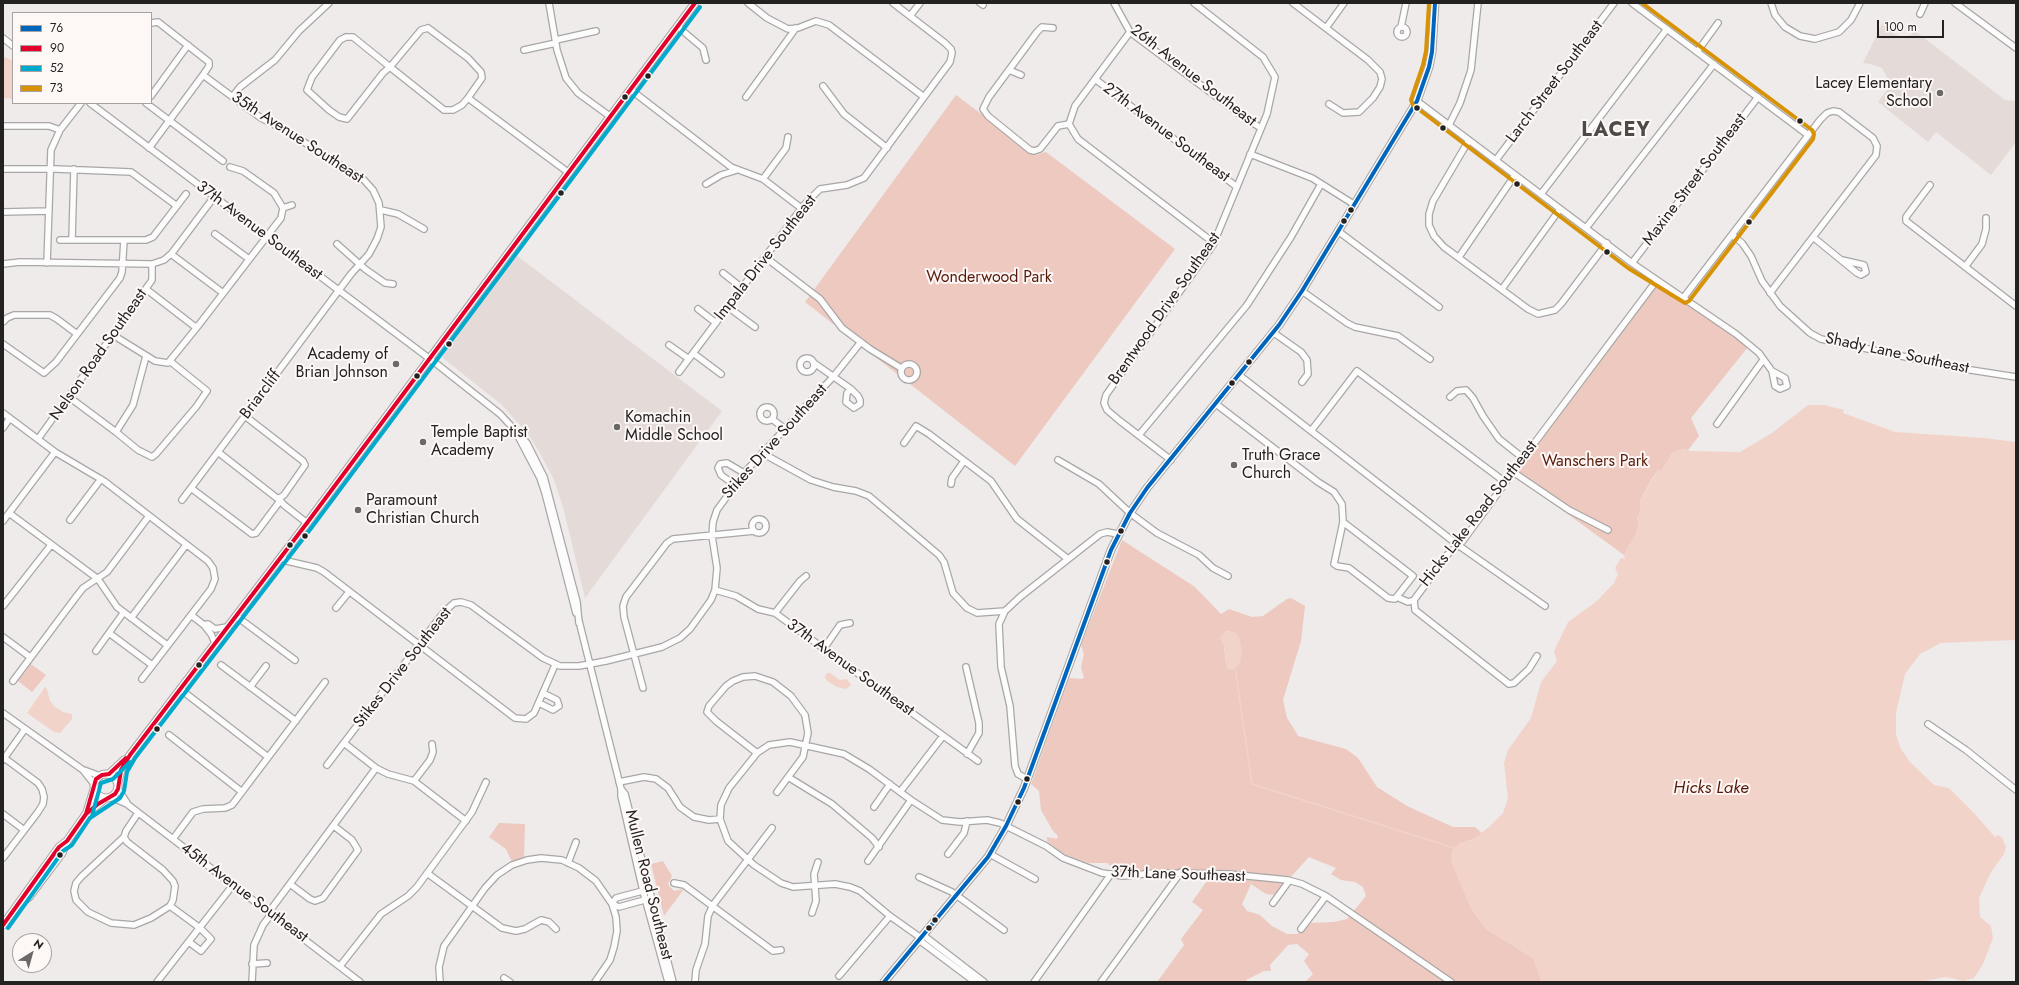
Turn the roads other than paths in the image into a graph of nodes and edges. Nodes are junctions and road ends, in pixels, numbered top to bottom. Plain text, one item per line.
1 (329, 3) edge
2 (549, 3) edge
3 (696, 3) edge
4 (748, 3) edge
5 (893, 3) edge
6 (920, 3) edge
7 (1114, 3) edge
8 (1194, 3) edge
9 (1293, 3) edge
10 (1344, 3) edge
11 (1406, 3) edge
12 (1435, 3) edge
13 (1478, 3) edge
14 (1614, 3) edge
15 (1632, 3) edge
16 (1771, 3) edge
17 (1860, 3) edge
18 (1925, 3) edge
19 (1955, 3) edge
20 (1920, 14) dead end
21 (910, 16) junction
22 (152, 22) edge
23 (1718, 23) dead end
24 (678, 27) junction
25 (1402, 27) dead end
26 (796, 28) junction
27 (1053, 28) dead end
28 (1326, 28) junction
29 (1667, 29) junction
30 (596, 31) dead end
31 (1130, 32) junction
32 (3, 38) edge
33 (556, 41) junction
34 (12, 45) edge
35 (188, 45) junction
36 (2016, 48) edge
37 (524, 50) dead end
38 (1697, 52) junction
39 (706, 60) dead end
40 (1714, 64) junction
41 (390, 67) junction
42 (1009, 70) junction
43 (203, 74) junction
44 (1021, 75) dead end
45 (1095, 79) junction
46 (823, 86) dead end
47 (631, 90) junction
48 (152, 95) edge
49 (233, 96) junction
50 (746, 97) dead end
51 (924, 97) junction
52 (1758, 97) junction
53 (468, 98) junction
54 (1417, 100) junction
55 (80, 104) edge
56 (91, 104) edge
57 (147, 104) edge
58 (1328, 104) dead end
59 (611, 117) junction
60 (169, 120) junction
61 (1070, 124) junction
62 (1449, 125) junction
63 (3, 126) edge
64 (1261, 128) junction
65 (60, 130) junction
66 (1808, 135) junction
67 (788, 137) dead end
68 (1469, 140) junction
69 (148, 148) junction
70 (887, 148) junction
71 (1250, 154) junction
72 (1496, 160) junction
73 (223, 161) dead end
74 (230, 167) dead end
75 (52, 168) junction
76 (3, 169) edge
77 (74, 169) junction
78 (737, 170) junction
79 (569, 173) junction
80 (1515, 175) junction
81 (763, 179) junction
82 (706, 184) dead end
83 (1321, 184) junction
84 (1930, 185) dead end
85 (1237, 187) junction
86 (186, 194) dead end
87 (1541, 194) junction
88 (214, 197) junction
89 (292, 205) dead end
90 (1355, 205) junction
91 (177, 206) junction
92 (283, 208) junction
93 (801, 208) junction
94 (1560, 209) junction
95 (381, 210) junction
96 (49, 211) junction
97 (3, 212) edge
98 (1986, 218) dead end
99 (1586, 228) junction
100 (424, 229) dead end
101 (1338, 231) junction
102 (215, 234) dead end
103 (1732, 235) junction
104 (267, 236) junction
105 (1813, 237) junction
106 (60, 240) dead end
107 (72, 240) junction
108 (124, 240) junction
109 (1214, 243) junction
110 (1607, 243) junction
111 (337, 244) dead end
112 (171, 254) junction
113 (765, 257) junction
114 (1459, 257) junction
115 (249, 259) junction
116 (1842, 260) dead end
117 (47, 263) junction
118 (1632, 263) junction
119 (3, 264) edge
120 (122, 264) junction
121 (152, 264) junction
122 (360, 264) junction
123 (1965, 267) junction
124 (723, 274) dead end
125 (1657, 280) junction
126 (393, 284) dead end
127 (742, 288) junction
128 (146, 289) junction
129 (1502, 289) junction
130 (339, 291) junction
131 (1302, 291) junction
132 (223, 293) junction
133 (1770, 293) junction
134 (1684, 297) junction
135 (728, 306) junction
136 (2016, 306) edge
137 (1438, 307) dead end
138 (698, 309) dead end
139 (3, 322) edge
140 (716, 322) junction
141 (198, 326) junction
142 (756, 327) dead end
143 (1274, 333) junction
144 (77, 334) junction
145 (113, 335) junction
146 (861, 342) junction
147 (3, 344) edge
148 (669, 345) dead end
149 (693, 353) junction
150 (146, 356) junction
151 (429, 358) junction
152 (689, 359) junction
153 (1430, 360) dead end
154 (1763, 360) junction
155 (171, 362) junction
156 (814, 363) dead end
157 (901, 368) dead end
158 (1772, 371) dead end
159 (679, 372) dead end
160 (721, 374) dead end
161 (1239, 375) junction
162 (833, 377) junction
163 (2016, 377) edge
164 (1302, 382) dead end
165 (851, 389) dead end
166 (69, 397) junction
167 (1450, 397) dead end
168 (1216, 404) junction
169 (3, 413) edge
170 (245, 416) junction
171 (10, 418) junction
172 (772, 418) dead end
173 (1717, 424) dead end
174 (3, 428) edge
175 (785, 429) junction
176 (1311, 431) junction
177 (116, 432) junction
178 (1140, 435) junction
179 (38, 439) junction
180 (904, 443) dead end
181 (55, 452) junction
182 (218, 452) junction
183 (762, 453) junction
184 (1524, 458) junction
185 (1058, 460) dead end
186 (1171, 460) junction
187 (964, 461) junction
188 (1513, 472) junction
189 (744, 473) junction
190 (102, 480) junction
191 (1505, 482) junction
192 (951, 484) dead end
193 (736, 485) junction
194 (191, 488) junction
195 (182, 500) dead end
196 (280, 500) junction
197 (1130, 512) junction
198 (9, 513) junction
199 (149, 516) junction
200 (70, 520) dead end
201 (3, 521) edge
202 (1343, 522) junction
203 (306, 523) junction
204 (1608, 530) dead end
205 (754, 531) dead end
206 (1118, 534) junction
207 (712, 536) junction
208 (51, 545) junction
209 (186, 545) junction
210 (1458, 545) junction
211 (281, 557) junction
212 (1068, 559) junction
213 (806, 576) dead end
214 (1228, 576) dead end
215 (98, 579) junction
216 (715, 590) junction
217 (349, 592) junction
218 (1398, 597) junction
219 (1414, 600) junction
220 (3, 606) edge
221 (1545, 606) dead end
222 (336, 608) dead end
223 (1005, 611) junction
224 (124, 612) junction
225 (775, 613) junction
226 (191, 615) junction
227 (236, 616) junction
228 (132, 618) junction
229 (850, 623) dead end
230 (204, 625) junction
231 (227, 627) junction
232 (109, 634) junction
233 (3, 637) edge
234 (215, 643) junction
235 (419, 644) junction
236 (167, 645) junction
237 (823, 650) junction
238 (96, 651) dead end
239 (634, 652) junction
240 (1537, 656) dead end
241 (30, 657) junction
242 (295, 660) dead end
243 (590, 664) junction
244 (152, 665) junction
245 (221, 665) dead end
246 (554, 665) junction
247 (266, 666) dead end
248 (966, 667) dead end
249 (142, 679) dead end
250 (13, 681) dead end
251 (325, 682) dead end
252 (250, 687) junction
253 (642, 688) dead end
254 (180, 689) junction
255 (543, 693) junction
256 (539, 704) junction
257 (3, 713) edge
258 (296, 721) junction
259 (1928, 724) dead end
260 (25, 730) junction
261 (168, 735) dead end
262 (943, 736) junction
263 (344, 743) junction
264 (432, 744) dead end
265 (806, 745) junction
266 (757, 753) junction
267 (130, 754) junction
268 (967, 754) junction
269 (268, 757) junction
270 (4, 758) edge
271 (978, 761) dead end
272 (327, 765) dead end
273 (376, 768) junction
274 (84, 770) junction
275 (109, 774) junction
276 (100, 776) junction
277 (788, 777) junction
278 (1027, 779) junction
279 (414, 781) junction
280 (486, 782) dead end
281 (619, 782) junction
282 (890, 784) junction
283 (94, 786) junction
284 (118, 786) junction
285 (2016, 790) edge
286 (242, 792) junction
287 (778, 792) dead end
288 (900, 792) junction
289 (109, 798) junction
290 (911, 800) junction
291 (127, 804) junction
292 (874, 807) dead end
293 (138, 813) junction
294 (3, 814) edge
295 (86, 814) junction
296 (720, 819) junction
297 (466, 821) junction
298 (967, 821) junction
299 (334, 826) junction
300 (1006, 826) junction
301 (772, 828) dead end
302 (24, 830) junction
303 (124, 837) junction
304 (173, 838) junction
305 (576, 842) dead end
306 (879, 847) junction
307 (948, 854) dead end
308 (990, 854) junction
309 (3, 858) edge
310 (748, 860) junction
311 (868, 861) dead end
312 (568, 862) junction
313 (818, 862) dead end
314 (1181, 872) junction
315 (427, 873) junction
316 (1111, 874) junction
317 (919, 877) dead end
318 (1035, 879) dead end
319 (1289, 881) junction
320 (674, 883) dead end
321 (290, 884) junction
322 (233, 885) junction
323 (816, 886) junction
324 (646, 890) junction
325 (956, 896) junction
326 (1326, 896) junction
327 (648, 899) junction
328 (612, 904) junction
329 (1273, 904) dead end
330 (713, 905) junction
331 (170, 906) junction
332 (471, 906) junction
333 (271, 912) junction
334 (812, 913) dead end
335 (890, 916) junction
336 (3, 925) edge
337 (200, 928) junction
338 (556, 929) dead end
339 (1301, 929) dead end
340 (1004, 930) dead end
341 (921, 937) junction
342 (189, 942) junction
343 (781, 950) dead end
344 (267, 963) dead end
345 (252, 964) junction
346 (340, 966) junction
347 (839, 976) dead end
348 (504, 978) dead end
349 (157, 982) edge
350 (252, 982) edge
351 (360, 982) edge
352 (440, 982) edge
353 (510, 982) edge
354 (595, 982) edge
355 (668, 982) edge
356 (673, 982) edge
357 (695, 982) edge
358 (884, 982) edge
359 (975, 982) edge
360 (984, 982) edge
361 (1034, 982) edge
362 (1101, 982) edge
363 (1451, 982) edge

1 - 49 street
2 - 33 street
3 - 24 main road
4 - 26 street
5 - 21 street
6 - 21 street
7 - 31 street, 26th Avenue Southeast
8 - 64 street, Brentwood Drive Southeast
9 - 28 street
10 - 28 street
11 - 25 street
12 - 54 main road
13 - 62 street
14 - 72 street, Larch Street Southeast
15 - 29 street
16 - 17 street
18 - 20 street
19 - 36 street
21 - 51 street, Impala Drive Southeast
22 - 35 street
23 - 38 street
24 - 39 street
24 - 47 main road
26 - 50 street
26 - 51 street
27 - 42 street
28 - 58 street
29 - 38 street
29 - 87 street
30 - 33 street
31 - 45 street
31 - 64 street, 26th Avenue Southeast
32 - 34 street
33 - 37 street
33 - 59 street
35 - 43 street
35 - 48 street
38 - 40 street
40 - 52 street
40 - 99 street
41 - 41 street
41 - 53 street
41 - 53 street
42 - 44 street
42 - 61 street
43 - 49 street, 35th Avenue Southeast
43 - 60 street
45 - 61 street
45 - 85 street, 27th Avenue Southeast
46 - 70 street
47 - 59 main road
47 - 78 street
49 - 95 street, 35th Avenue Southeast
51 - 70 street, Impala Drive Southeast
52 - 66 street
52 - 118 street, Maxine Street Southeast
53 - 79 street
54 - 62 street
54 - 90 main road
55 - 65 street
56 - 69 street, 37th Avenue Southeast
57 - 60 street
59 - 79 main road
60 - 69 street
60 - 73 street
61 - 109 street
62 - 68 street
63 - 65 street
64 - 71 street, Brentwood Drive Southeast
65 - 75 street
66 - 103 street
66 - 105 street
67 - 81 street
68 - 72 street
68 - 114 street
69 - 88 street, 37th Avenue Southeast
70 - 93 street, Impala Drive Southeast
71 - 83 street
71 - 85 street, Brentwood Drive Southeast
72 - 80 street
74 - 92 street
75 - 76 street
75 - 77 street
75 - 96 street
77 - 91 street
77 - 107 street
78 - 81 street
78 - 82 street
79 - 151 main road
80 - 87 street
80 - 114 street
81 - 93 street
83 - 90 street
83 - 178 street
84 - 123 street
85 - 109 street, Brentwood Drive Southeast
86 - 91 street
87 - 94 street
88 - 104 street, 37th Avenue Southeast
88 - 112 street
89 - 92 street
90 - 101 main road
91 - 108 street
92 - 104 street
93 - 113 street, Impala Drive Southeast
94 - 99 street
94 - 129 street
95 - 100 street
95 - 122 street, Briarcliff
96 - 97 street
96 - 117 street
98 - 123 street
99 - 110 street
101 - 131 main road
101 - 137 street
102 - 115 street
103 - 133 street, Shady Lane Southeast
103 - 134 street
104 - 115 street
104 - 130 street, 37th Avenue Southeast
105 - 116 street
105 - 133 street
106 - 107 street
107 - 108 street
108 - 120 street
109 - 178 street, Brentwood Drive Southeast
110 - 118 street
110 - 129 street
111 - 122 street
112 - 121 street
112 - 132 street
113 - 127 street, Impala Drive Southeast
113 - 146 street
114 - 129 street
115 - 132 street
117 - 119 street
117 - 120 street
118 - 125 street
120 - 121 street
120 - 144 street
121 - 128 street, Nelson Road Southeast
122 - 126 street
122 - 130 street, Briarcliff
123 - 136 street
124 - 127 street
125 - 134 street
125 - 184 street, Hicks Lake Road Southeast
127 - 135 street, Impala Drive Southeast
128 - 141 street
128 - 145 street, Nelson Road Southeast
130 - 151 street, 37th Avenue Southeast
130 - 170 street, Briarcliff
131 - 143 main road
131 - 153 street
132 - 141 street
133 - 163 street, Shady Lane Southeast
134 - 154 street
135 - 140 street, Impala Drive Southeast
135 - 142 street
138 - 140 street
139 - 144 street
140 - 149 street, Impala Drive Southeast
141 - 155 street
143 - 161 main road
143 - 164 street
144 - 147 street
145 - 150 street
145 - 166 street, Nelson Road Southeast
146 - 157 street
146 - 162 street, Stikes Drive Southeast
148 - 152 street
149 - 152 street, Impala Drive Southeast
149 - 160 street
150 - 155 street
150 - 177 street
151 - 203 main road
151 - 243 street, Mullen Road Southeast
152 - 159 street, Impala Drive Southeast
154 - 158 street
154 - 173 street
155 - 177 street
156 - 162 street
161 - 168 main road
161 - 176 street
162 - 165 street
162 - 175 street, Stikes Drive Southeast
166 - 177 street
166 - 179 street, Nelson Road Southeast
167 - 184 street
168 - 186 main road
168 - 202 street
169 - 171 street
170 - 182 street, Briarcliff
170 - 196 street
171 - 174 street
171 - 179 street
172 - 175 street
175 - 183 street, Stikes Drive Southeast
176 - 191 street
176 - 210 street
178 - 186 street, Brentwood Drive Southeast
179 - 181 street
180 - 187 street
181 - 190 street
181 - 198 street
182 - 194 street, Briarcliff
182 - 196 street
183 - 189 street, Stikes Drive Southeast
183 - 223 street
184 - 188 street, Hicks Lake Road Southeast
185 - 197 street
186 - 197 main road
187 - 192 street
187 - 212 street
188 - 191 street, Hicks Lake Road Southeast
188 - 204 street
189 - 193 street, Stikes Drive Southeast
189 - 193 street
190 - 199 street
190 - 200 street
191 - 210 street, Hicks Lake Road Southeast
193 - 207 street, Stikes Drive Southeast
194 - 195 street, Briarcliff
194 - 196 street
196 - 203 street
197 - 206 main road
197 - 214 street
198 - 201 street
198 - 208 street
199 - 209 street
199 - 215 street
202 - 218 street
202 - 218 street, Hicks Lake Road Southeast
203 - 211 main road
205 - 207 street
206 - 212 street
206 - 278 main road
207 - 216 street, Stikes Drive Southeast
207 - 239 street
208 - 215 street
208 - 220 street
209 - 226 street
209 - 228 street
210 - 219 street, Hicks Lake Road Southeast
210 - 221 street
211 - 217 street
211 - 227 main road
212 - 223 street
213 - 225 street
215 - 224 street
215 - 241 street
216 - 225 street, 37th Avenue Southeast
216 - 239 street, Stikes Drive Southeast
217 - 222 street
217 - 235 street
218 - 219 street, Hicks Lake Road Southeast
219 - 240 street
223 - 278 street
224 - 228 street
224 - 232 street
225 - 237 street, 37th Avenue Southeast
226 - 230 street
226 - 236 street
227 - 231 main road
227 - 242 street
228 - 236 street
229 - 237 street
230 - 231 street
230 - 234 street
231 - 234 main road
232 - 238 street
232 - 244 street
233 - 241 street
234 - 254 main road
235 - 246 street, Stikes Drive Southeast
235 - 256 street
235 - 263 street, Stikes Drive Southeast
236 - 244 street
237 - 262 street, 37th Avenue Southeast
239 - 243 street, Stikes Drive Southeast
239 - 253 street
241 - 250 street
243 - 246 street, Stikes Drive Southeast
243 - 281 street, Mullen Road Southeast
244 - 249 street
245 - 252 street
246 - 255 street
247 - 252 street
248 - 268 street
251 - 258 street
252 - 258 street
254 - 267 main road
254 - 269 street
255 - 256 street
255 - 256 street
257 - 260 street
258 - 269 street
259 - 285 street
260 - 270 street
260 - 274 street
261 - 286 street
262 - 268 street, 37th Avenue Southeast
262 - 288 street
263 - 272 street, Stikes Drive Southeast
263 - 273 street, Stikes Drive Southeast
264 - 279 street
265 - 266 street, 37th Lane Southeast
265 - 266 street
265 - 277 street
265 - 282 street, 37th Lane Southeast
266 - 296 street
267 - 275 main road
267 - 284 main road
268 - 271 street, 37th Avenue Southeast
269 - 286 street
270 - 302 street
273 - 279 street, Stikes Drive Southeast
273 - 299 street
274 - 276 street
274 - 283 street
275 - 276 main road
275 - 284 main road
276 - 283 main road
277 - 287 street
277 - 306 street
278 - 300 main road
279 - 297 street
280 - 297 street
281 - 296 street
281 - 324 street, Mullen Road Southeast
282 - 288 street, 37th Lane Southeast
282 - 292 street
283 - 289 main road
283 - 295 main road
284 - 289 main road
284 - 291 street, 45th Avenue Southeast
286 - 304 street
288 - 290 street, 37th Lane Southeast
289 - 291 street, 45th Avenue Southeast
289 - 295 main road
290 - 298 street, 37th Lane Southeast
290 - 306 street
291 - 293 street, 45th Avenue Southeast
293 - 303 street
293 - 304 street, 45th Avenue Southeast
294 - 302 street
295 - 336 main road
296 - 310 street
297 - 315 street
298 - 300 street, 37th Lane Southeast
298 - 307 street
299 - 321 street
299 - 321 street
300 - 308 main road
300 - 316 street, 37th Lane Southeast
301 - 310 street
302 - 309 street
303 - 331 street
303 - 331 street
304 - 322 street, 45th Avenue Southeast
305 - 312 street
306 - 311 street
308 - 318 street
308 - 325 main road
310 - 323 street
310 - 330 street
312 - 328 street
312 - 332 street
313 - 323 street
314 - 316 street, 37th Lane Southeast
314 - 319 street, 37th Lane Southeast
314 - 362 street
315 - 332 street
315 - 346 street
316 - 361 street
317 - 325 street
319 - 326 street, 37th Lane Southeast
319 - 329 street
320 - 330 street
321 - 333 street
322 - 333 street, 45th Avenue Southeast
322 - 337 street
323 - 334 street
323 - 335 street
324 - 327 street, Mullen Road Southeast
324 - 328 street
325 - 340 street
325 - 341 main road
326 - 339 street
326 - 363 street, 37th Lane Southeast
327 - 328 street
327 - 355 street, Mullen Road Southeast
327 - 356 street, Mullen Road Southeast
328 - 354 street
330 - 343 street
330 - 357 street
331 - 337 street
332 - 338 street
332 - 352 street
333 - 345 street
333 - 346 street, 45th Avenue Southeast
335 - 341 street
335 - 347 street
337 - 342 street
337 - 342 street
341 - 358 main road
341 - 359 street
341 - 360 street
342 - 349 street
344 - 345 street
345 - 350 street
346 - 351 street, 45th Avenue Southeast
348 - 353 street

